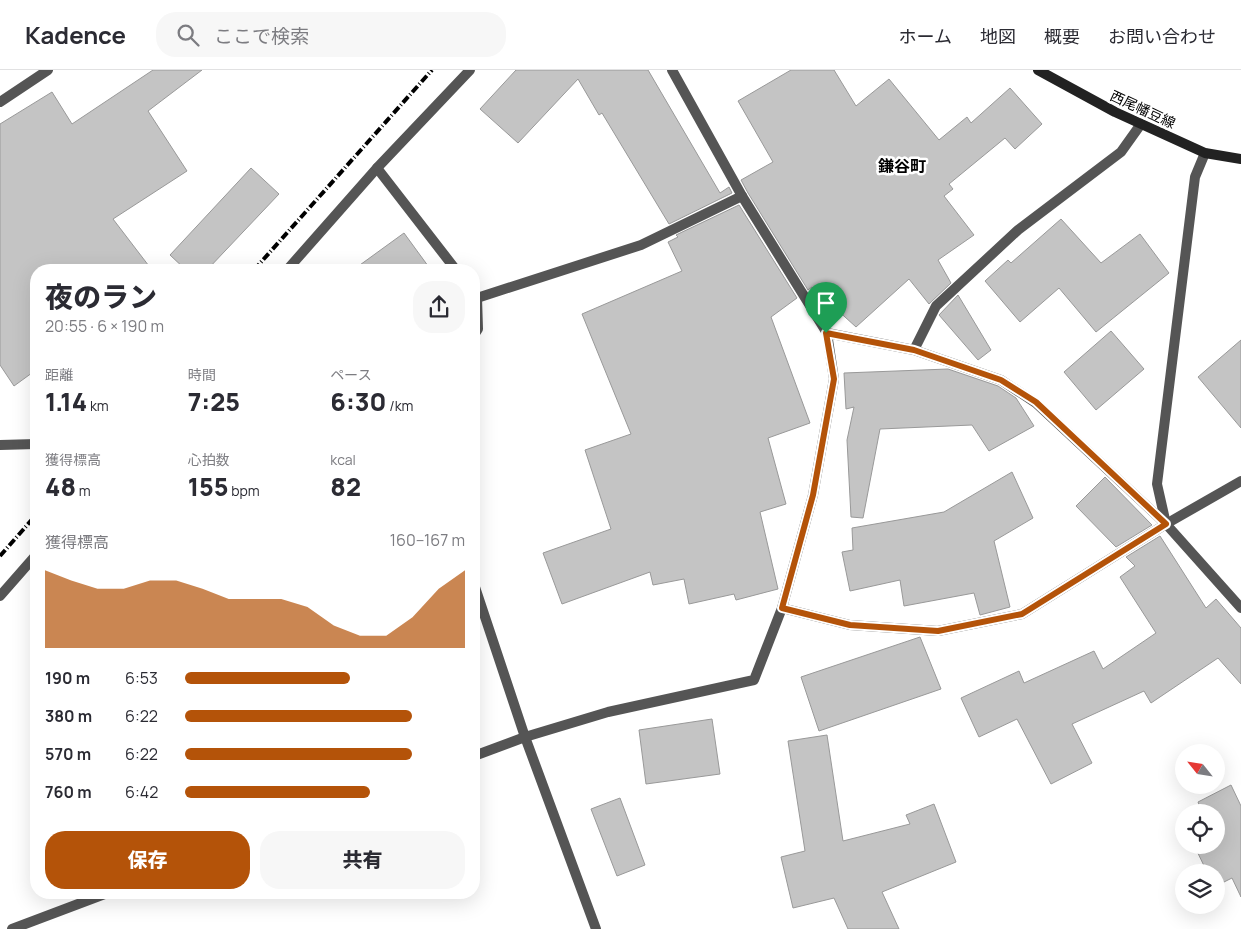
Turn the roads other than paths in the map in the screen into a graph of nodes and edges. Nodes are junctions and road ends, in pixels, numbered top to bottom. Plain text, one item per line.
1 (48, 70) edge
2 (470, 70) edge
3 (672, 70) edge
4 (1038, 70) edge
5 (0, 102) edge
6 (1141, 124) junction
7 (1205, 153) junction
8 (1241, 159) edge
9 (377, 168) junction
10 (742, 196) junction
11 (292, 264) edge
12 (451, 264) edge
13 (480, 294) edge
14 (826, 333) junction
15 (914, 350) junction
16 (30, 444) edge
17 (0, 445) edge
18 (1241, 481) edge
19 (1166, 524) junction
20 (30, 562) edge
21 (0, 596) edge
22 (480, 602) edge
23 (782, 608) junction
24 (1241, 608) edge
25 (525, 737) junction
26 (480, 754) edge
27 (91, 899) edge
28 (12, 929) edge
29 (596, 929) edge

1 - 5 street
2 - 9 street
3 - 10 street
4 - 6 main road, 西尾幡豆線
6 - 7 main road, 西尾幡豆線
6 - 15 street
7 - 8 main road, 西尾幡豆線
7 - 19 street
9 - 11 street
9 - 12 street
10 - 13 street
10 - 14 street
14 - 15 street
14 - 23 street
15 - 19 street
16 - 17 street
18 - 19 street
19 - 23 street
19 - 24 street
20 - 21 street
22 - 25 street
23 - 25 street
25 - 26 street
25 - 29 street
27 - 28 street

